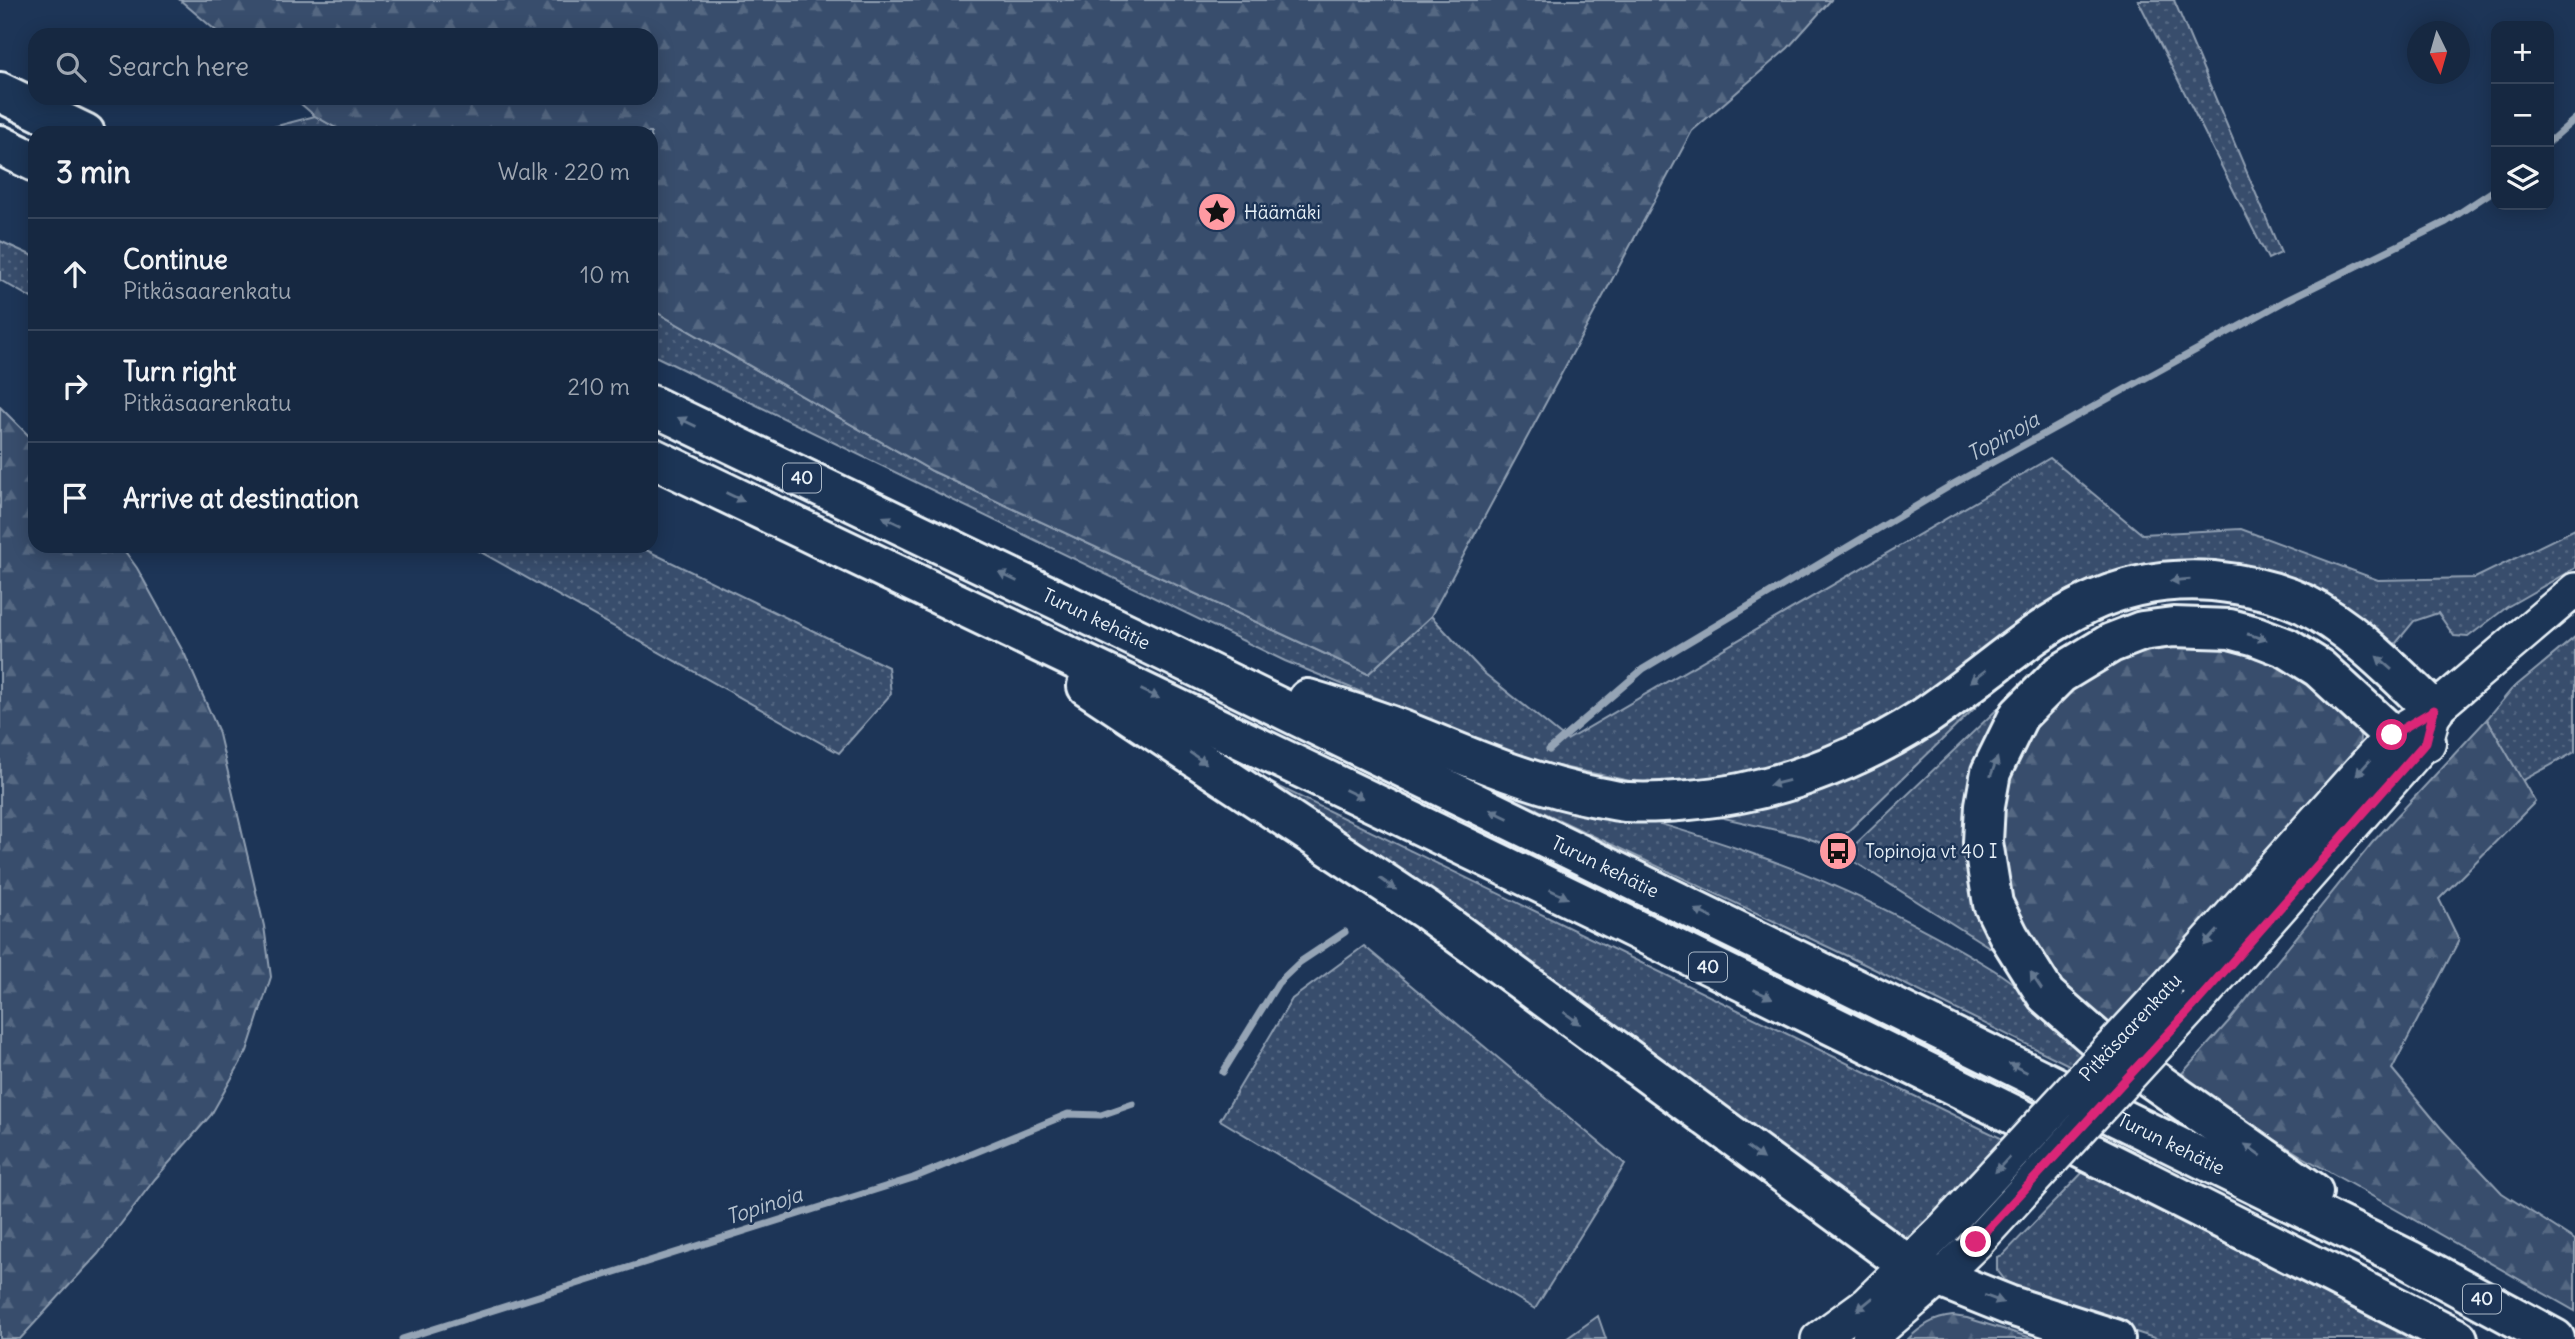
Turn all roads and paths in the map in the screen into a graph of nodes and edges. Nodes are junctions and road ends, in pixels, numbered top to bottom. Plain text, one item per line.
1 (0, 92) edge
2 (70, 126) edge
3 (0, 145) edge
4 (28, 159) edge
5 (658, 408) edge
6 (658, 460) edge
7 (2575, 590) edge
8 (955, 602) junction
9 (1166, 652) junction
10 (2417, 729) junction
11 (2409, 1260) junction
12 (1924, 1272) junction
13 (1818, 1339) edge
14 (1869, 1339) edge
15 (2115, 1339) edge
16 (2458, 1339) edge
17 (2555, 1339) edge

1 - 2 highway
3 - 4 highway
9 -> 5 highway, Turun kehätie / 40
6 -> 8 highway, 40
7 - 10 street, Pitkäsaarenkatu
8 -> 12 highway
8 -> 16 highway, 40
10 -> 9 highway
11 -> 9 highway, Turun kehätie / 40
11 -> 10 highway
10 -> 12 street, Pitkäsaarenkatu, bridge
10 - 12 street, Pitkäsaarenkatu, bridge
11 - 17 highway, Turun kehätie / 40
12 -> 13 street, Pitkäsaarenkatu
12 - 14 street, Pitkäsaarenkatu
12 -> 15 highway

